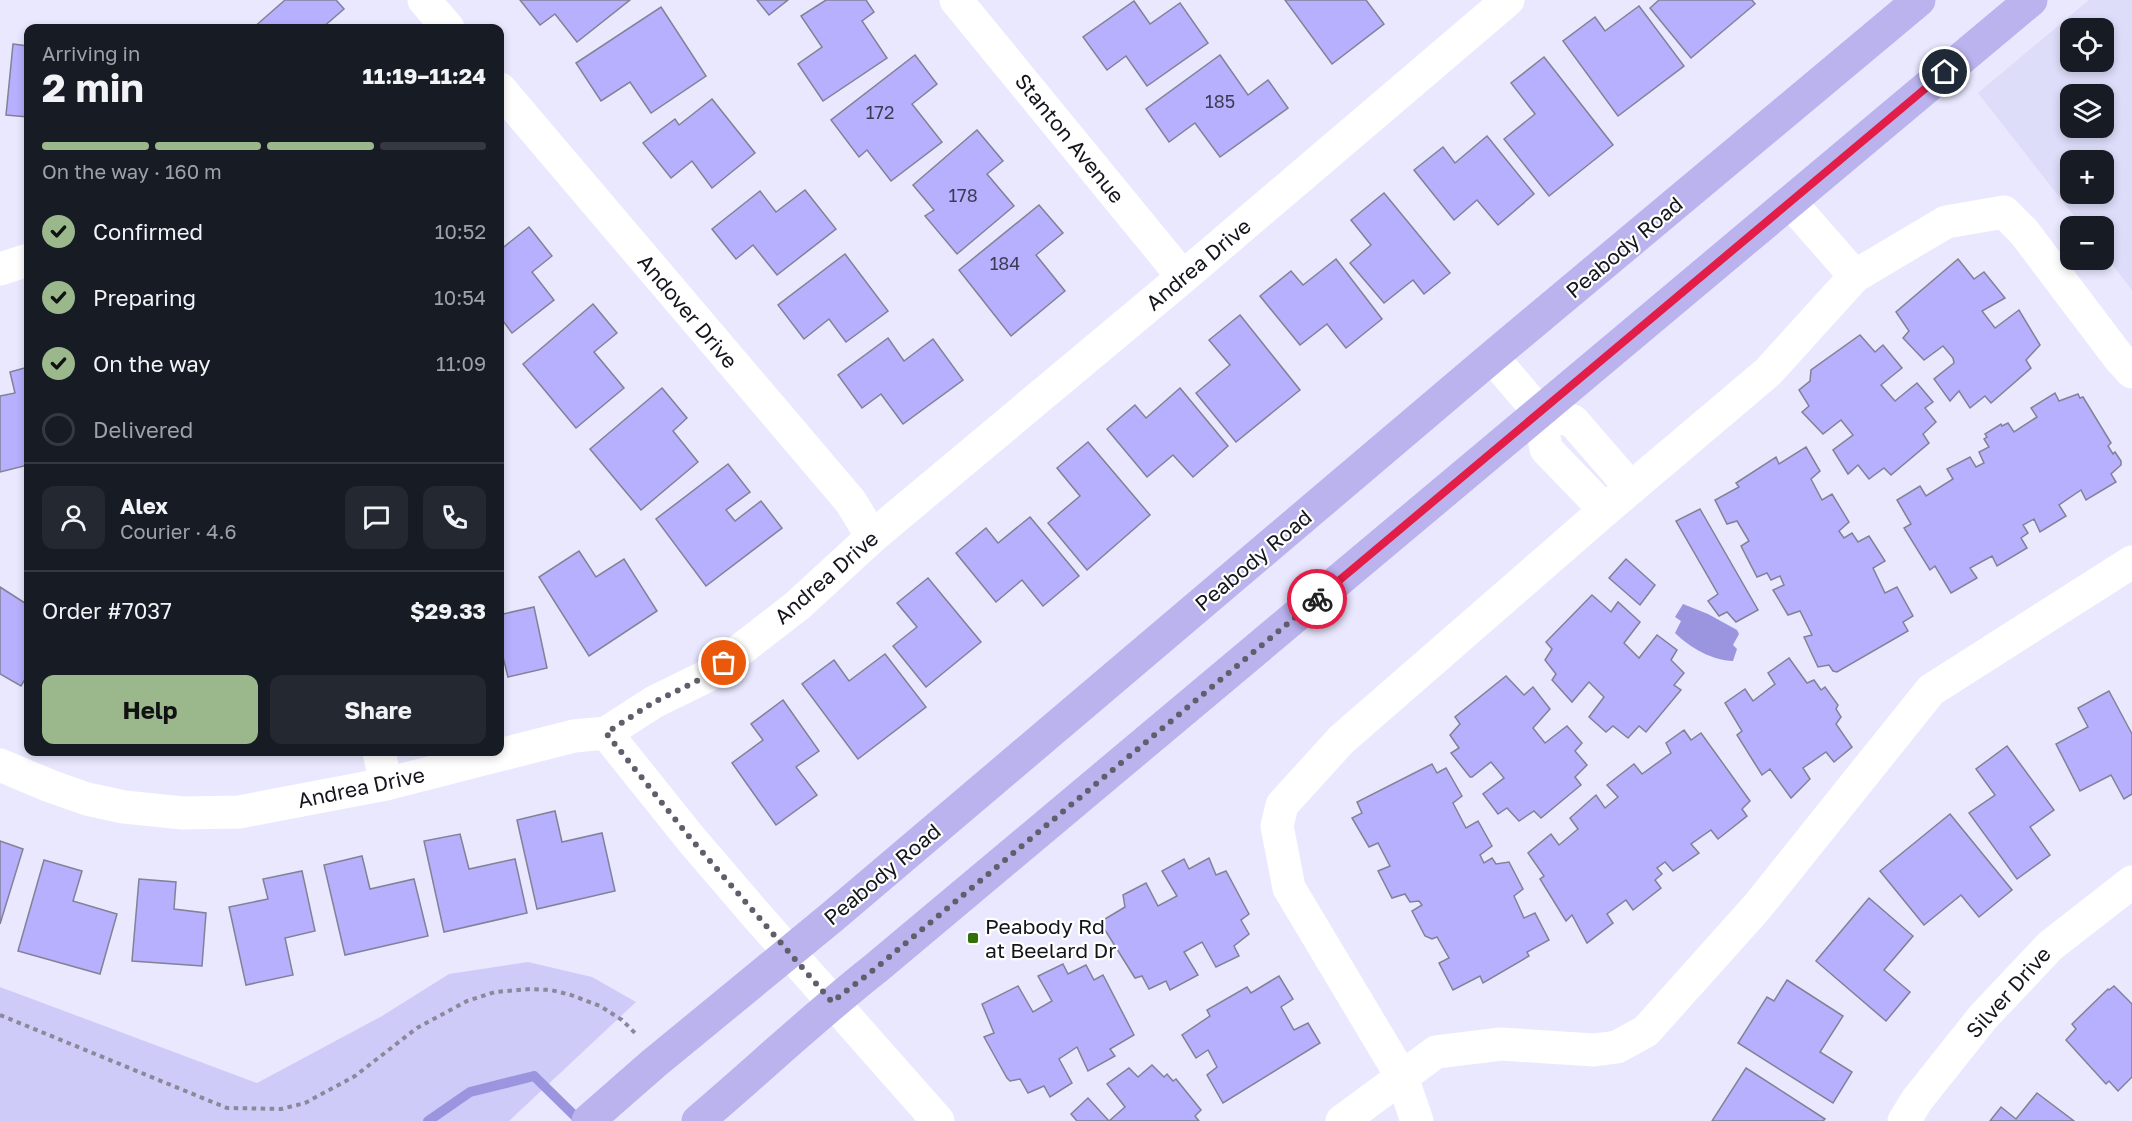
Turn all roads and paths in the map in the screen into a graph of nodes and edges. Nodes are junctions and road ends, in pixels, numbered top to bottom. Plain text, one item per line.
1 (424, 0) edge
2 (956, 0) edge
3 (1919, 0) edge
4 (2031, 0) edge
5 (1498, 3) edge
6 (445, 24) edge
7 (504, 94) edge
8 (1790, 202) junction
9 (24, 261) edge
10 (0, 269) edge
11 (1856, 276) junction
12 (1183, 277) junction
13 (1492, 357) junction
14 (2132, 372) edge
15 (1540, 413) junction
16 (1631, 488) junction
17 (1605, 510) junction
18 (872, 537) junction
19 (2132, 562) edge
20 (606, 733) junction
21 (504, 754) edge
22 (380, 756) edge
23 (496, 756) edge
24 (0, 765) edge
25 (386, 784) junction
26 (2132, 882) edge
27 (788, 951) junction
28 (832, 1002) junction
29 (0, 1015) edge
30 (649, 1067) junction
31 (1402, 1077) junction
32 (588, 1121) edge
33 (698, 1121) edge
34 (938, 1121) edge
35 (1342, 1121) edge
36 (1418, 1121) edge
37 (1904, 1121) edge

1 - 6 street
2 - 12 street, Stanton Avenue
3 - 13 main road, Peabody Road
4 - 8 main road
5 - 12 street, Andrea Drive
7 - 18 street, Andover Drive
8 - 11 street
8 - 15 main road
9 - 10 street
11 - 14 street
11 - 16 street
12 - 18 street, Andrea Drive
13 - 15 street
13 - 27 main road, Peabody Road
15 - 16 street
15 - 17 street
15 - 28 main road
16 - 17 street
17 - 31 street
18 - 20 street, Andrea Drive
19 - 31 street
20 - 21 street, Andrea Drive
20 - 27 street
22 - 25 street
23 - 25 street, Andrea Drive
24 - 25 street, Andrea Drive
26 - 37 street, Silver Drive
27 - 28 street
27 - 30 main road, Peabody Road
28 - 33 main road
28 - 34 street
29 - 30 path
30 - 32 main road, Peabody Road
31 - 35 street
31 - 36 street

